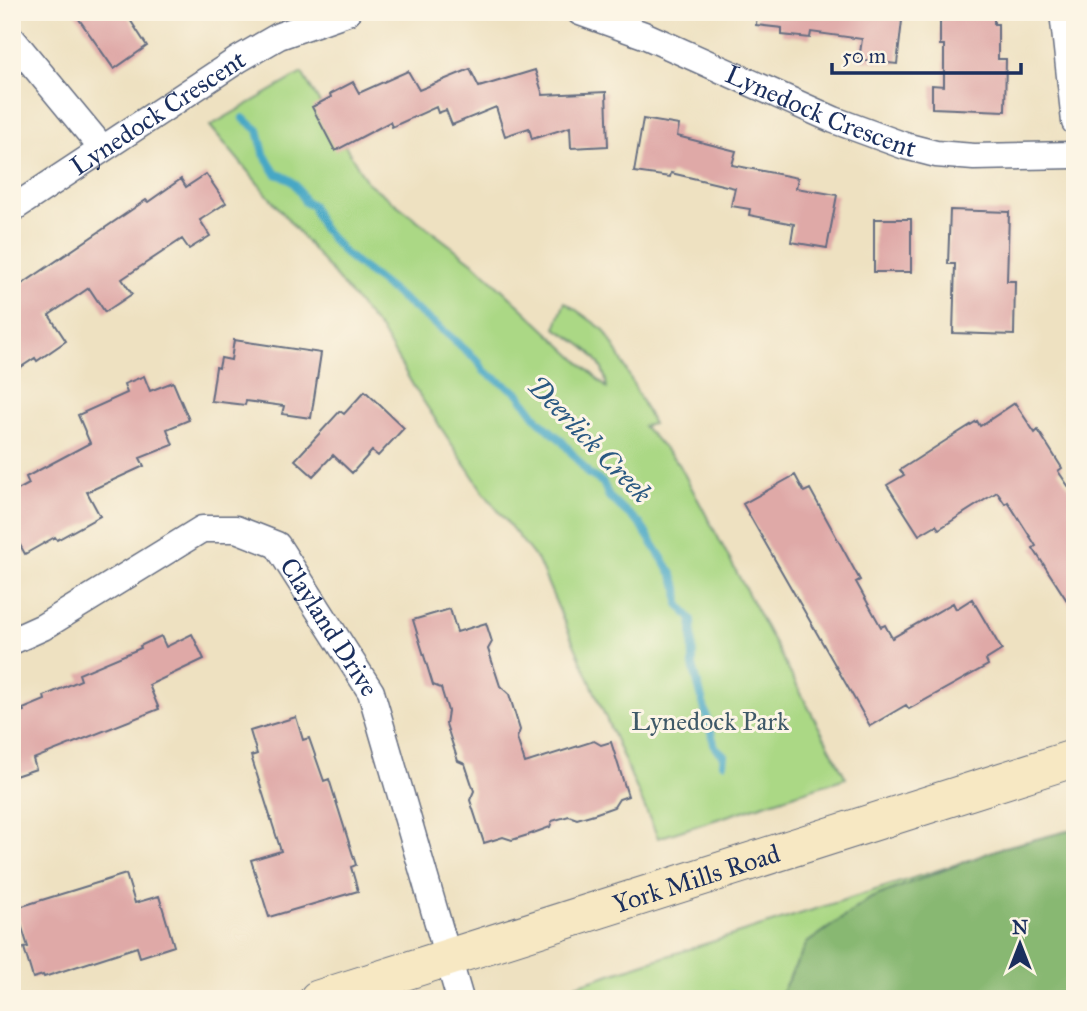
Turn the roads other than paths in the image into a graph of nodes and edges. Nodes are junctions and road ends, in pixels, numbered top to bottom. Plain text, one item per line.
1 (347, 12) edge
2 (580, 12) edge
3 (1063, 12) edge
4 (12, 39) edge
5 (1075, 122) edge
6 (102, 149) junction
7 (1075, 155) edge
8 (12, 209) edge
9 (12, 640) edge
10 (1075, 758) edge
11 (449, 957) junction
12 (318, 999) edge
13 (460, 999) edge

1 - 6 street, Lynedock Crescent
2 - 7 street, Lynedock Crescent
3 - 5 street
4 - 6 street
6 - 8 street, Lynedock Crescent
9 - 11 street, Clayland Drive
10 - 11 main road, York Mills Road
11 - 12 main road, York Mills Road
11 - 13 street, Clayland Drive

